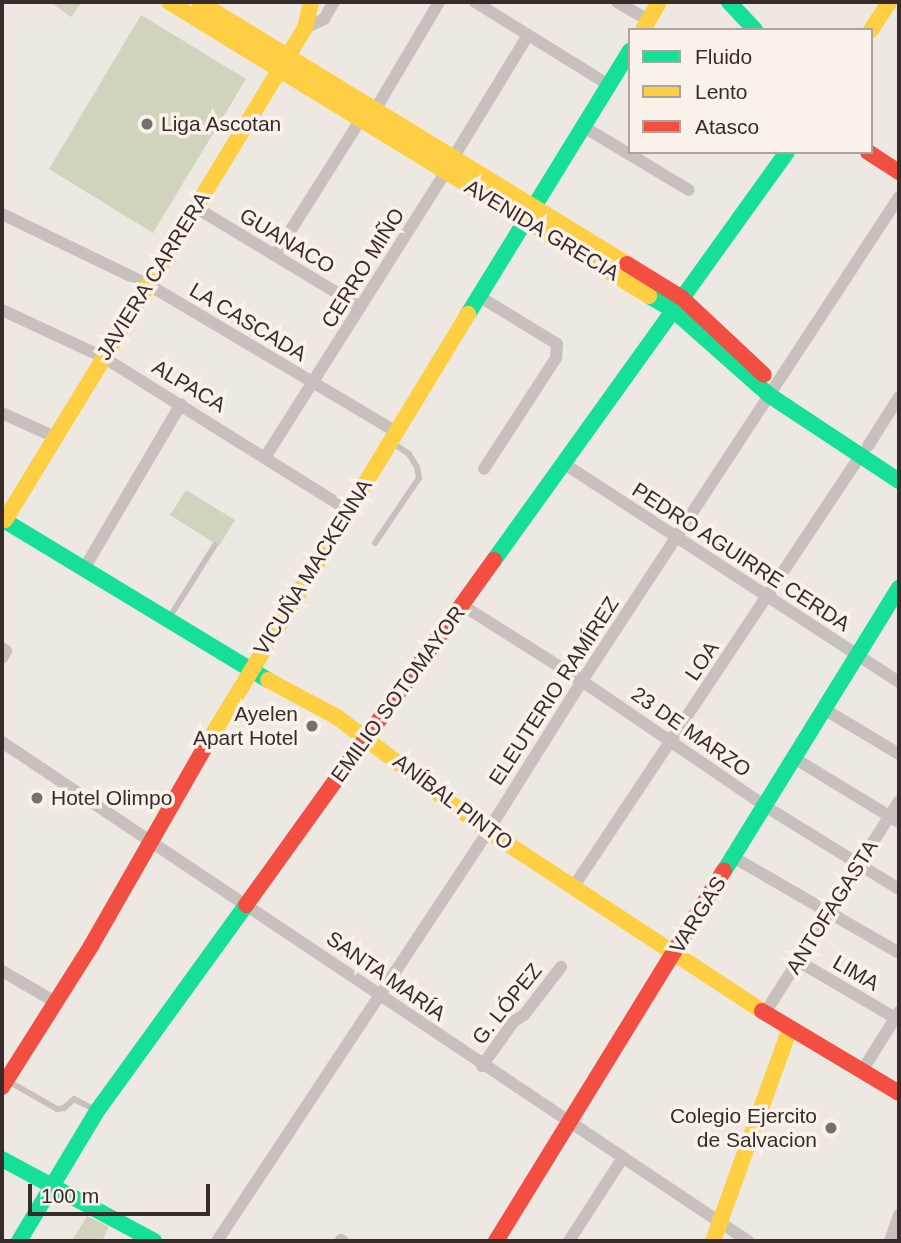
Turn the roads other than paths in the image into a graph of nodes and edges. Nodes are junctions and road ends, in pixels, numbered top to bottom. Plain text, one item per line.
1 (169, 2) edge
2 (199, 2) edge
3 (311, 2) edge
4 (334, 2) edge
5 (439, 2) edge
6 (475, 2) edge
7 (617, 2) edge
8 (659, 2) edge
9 (729, 2) edge
10 (889, 2) edge
11 (218, 7) edge
12 (645, 25) edge
13 (305, 28) junction
14 (753, 28) edge
15 (872, 28) edge
16 (528, 35) junction
17 (627, 61) edge
18 (284, 63) junction
19 (610, 85) junction
20 (368, 115) junction
21 (584, 127) junction
22 (628, 153) edge
23 (629, 154) edge
24 (786, 154) edge
25 (871, 154) edge
26 (449, 164) junction
27 (899, 172) edge
28 (689, 190) dead end
29 (899, 197) edge
30 (195, 207) junction
31 (2, 214) edge
32 (531, 215) junction
33 (275, 255) junction
34 (149, 285) junction
35 (480, 297) junction
36 (677, 304) junction
37 (360, 307) junction
38 (2, 310) edge
39 (103, 357) junction
40 (314, 384) junction
41 (772, 390) junction
42 (899, 397) edge
43 (181, 404) junction
44 (2, 413) edge
45 (55, 437) junction
46 (394, 437) junction
47 (864, 451) junction
48 (266, 456) junction
49 (563, 463) junction
50 (899, 466) edge
51 (484, 468) dead end
52 (899, 481) edge
53 (348, 510) junction
54 (3, 521) edge
55 (676, 538) junction
56 (375, 543) dead end
57 (215, 545) dead end
58 (85, 567) junction
59 (899, 588) edge
60 (768, 598) junction
61 (462, 605) junction
62 (893, 610) edge
63 (168, 619) junction
64 (857, 656) junction
65 (249, 670) junction
66 (582, 681) junction
67 (899, 682) edge
68 (824, 709) junction
69 (367, 737) junction
70 (671, 741) junction
71 (2, 742) edge
72 (899, 754) edge
73 (794, 758) junction
74 (899, 801) edge
75 (765, 806) junction
76 (894, 819) edge
77 (488, 831) junction
78 (150, 843) junction
79 (733, 857) junction
80 (859, 865) junction
81 (574, 886) junction
82 (899, 890) edge
83 (247, 903) junction
84 (829, 915) junction
85 (675, 952) junction
86 (899, 953) edge
87 (798, 961) junction
88 (561, 967) dead end
89 (2, 971) edge
90 (378, 993) junction
91 (57, 1003) junction
92 (765, 1013) junction
93 (897, 1015) edge
94 (790, 1027) junction
95 (482, 1066) junction
96 (862, 1071) junction
97 (4, 1084) edge
98 (899, 1093) edge
99 (97, 1111) junction
100 (569, 1124) junction
101 (2, 1159) edge
102 (622, 1159) junction
103 (51, 1186) junction
104 (899, 1215) edge
105 (720, 1223) junction
106 (19, 1241) edge
107 (154, 1241) edge
108 (217, 1241) edge
109 (496, 1241) edge
110 (569, 1241) edge
111 (713, 1241) edge
112 (748, 1241) edge
113 (890, 1241) edge

1 - 18 street, AVENIDA GRECIA
2 - 11 street, AVENIDA GRECIA
3 - 13 street, JAVIERA CARRERA
4 - 13 street, JAVIERA CARRERA
5 - 20 street
6 - 16 street
7 - 12 street
8 - 12 street
9 - 14 street
10 - 15 street
11 - 18 street, AVENIDA GRECIA
13 - 18 street, JAVIERA CARRERA
16 - 19 street
16 - 26 street, CERRO MIÑO
17 - 19 street, VICUÑA MACKENNA
18 - 20 street, AVENIDA GRECIA
18 - 30 street, JAVIERA CARRERA
19 - 21 street, VICUÑA MACKENNA
20 - 26 street, AVENIDA GRECIA
20 - 33 street
21 - 22 street
21 - 32 street, VICUÑA MACKENNA
23 - 28 street
24 - 36 street, EMILIO SOTOMAYOR
25 - 27 street
26 - 32 street, AVENIDA GRECIA
26 - 37 street, CERRO MIÑO
29 - 41 street, ELEUTERIO RAMÍREZ
30 - 33 street, GUANACO
30 - 34 street, JAVIERA CARRERA
31 - 34 street, LA CASCADA
32 - 35 street, VICUÑA MACKENNA
32 - 36 street, AVENIDA GRECIA
33 - 37 street, GUANACO
34 - 39 street, JAVIERA CARRERA
34 - 40 street, LA CASCADA
35 - 46 street, VICUÑA MACKENNA
35 - 51 street
36 - 41 street, AVENIDA GRECIA
36 - 49 street, EMILIO SOTOMAYOR
37 - 40 street, CERRO MIÑO
38 - 39 street, ALPACA
39 - 43 street, ALPACA
39 - 45 street, JAVIERA CARRERA
40 - 46 street, LA CASCADA
40 - 48 street, CERRO MIÑO
41 - 47 street, AVENIDA GRECIA
41 - 55 street, ELEUTERIO RAMÍREZ
42 - 47 street, LOA
43 - 48 street, ALPACA
43 - 58 street
44 - 45 street
45 - 54 street, JAVIERA CARRERA
46 - 53 street, VICUÑA MACKENNA
46 - 56 lane
47 - 50 street, AVENIDA GRECIA
47 - 52 street, AVENIDA GRECIA
47 - 60 street, LOA
48 - 53 street, ALPACA
49 - 55 street, PEDRO AGUIRRE CERDA
49 - 61 street, EMILIO SOTOMAYOR
53 - 65 street, VICUÑA MACKENNA
54 - 58 street, ANÍBAL PINTO
55 - 60 street, PEDRO AGUIRRE CERDA
55 - 66 street, ELEUTERIO RAMÍREZ
57 - 63 lane
58 - 63 street, ANÍBAL PINTO
59 - 62 street, VARGAS
60 - 64 street, PEDRO AGUIRRE CERDA
60 - 70 street, LOA
61 - 66 street, 23 DE MARZO
61 - 69 street, EMILIO SOTOMAYOR
62 - 64 street, VARGAS
63 - 65 street, ANÍBAL PINTO
64 - 67 street, PEDRO AGUIRRE CERDA
64 - 68 street, VARGAS
65 - 69 street, ANÍBAL PINTO
65 - 78 street, VICUÑA MACKENNA
66 - 70 street, 23 DE MARZO
66 - 77 street, ELEUTERIO RAMÍREZ
68 - 72 street
68 - 73 street, VARGAS
69 - 77 street, ANÍBAL PINTO
69 - 83 street, EMILIO SOTOMAYOR
70 - 75 street, 23 DE MARZO
70 - 81 street, LOA
71 - 78 street, SANTA MARÍA
73 - 75 street, VARGAS
73 - 76 street
74 - 76 street, ANTOFAGASTA
75 - 79 street, VARGAS
75 - 80 street, 23 DE MARZO
76 - 80 street, ANTOFAGASTA
77 - 81 street, ANÍBAL PINTO
77 - 90 street, ELEUTERIO RAMÍREZ
78 - 83 street, SANTA MARÍA
78 - 91 street, VICUÑA MACKENNA
79 - 84 street
79 - 85 street, VARGAS
80 - 82 street, 23 DE MARZO
80 - 84 street, ANTOFAGASTA
81 - 85 street, ANÍBAL PINTO
83 - 90 street, SANTA MARÍA
83 - 99 street, EMILIO SOTOMAYOR
84 - 86 street
84 - 87 street, ANTOFAGASTA
85 - 92 street, ANÍBAL PINTO
85 - 100 street, VARGAS
87 - 92 street, ANTOFAGASTA
87 - 93 street, LIMA
88 - 95 street, G. LÓPEZ
89 - 91 street
90 - 95 street, SANTA MARÍA
90 - 108 street, ELEUTERIO RAMÍREZ
91 - 97 street, VICUÑA MACKENNA
92 - 94 street, ANÍBAL PINTO
93 - 96 street
94 - 96 street, ANÍBAL PINTO
94 - 105 street
95 - 100 street, SANTA MARÍA
96 - 98 street, ANÍBAL PINTO
97 - 99 lane
99 - 103 street, EMILIO SOTOMAYOR
100 - 102 street, SANTA MARÍA
100 - 109 street, VARGAS
101 - 103 street
102 - 105 street, SANTA MARÍA
102 - 110 street
103 - 106 street, EMILIO SOTOMAYOR
103 - 107 street
104 - 113 street
105 - 111 street
105 - 112 street, SANTA MARÍA

